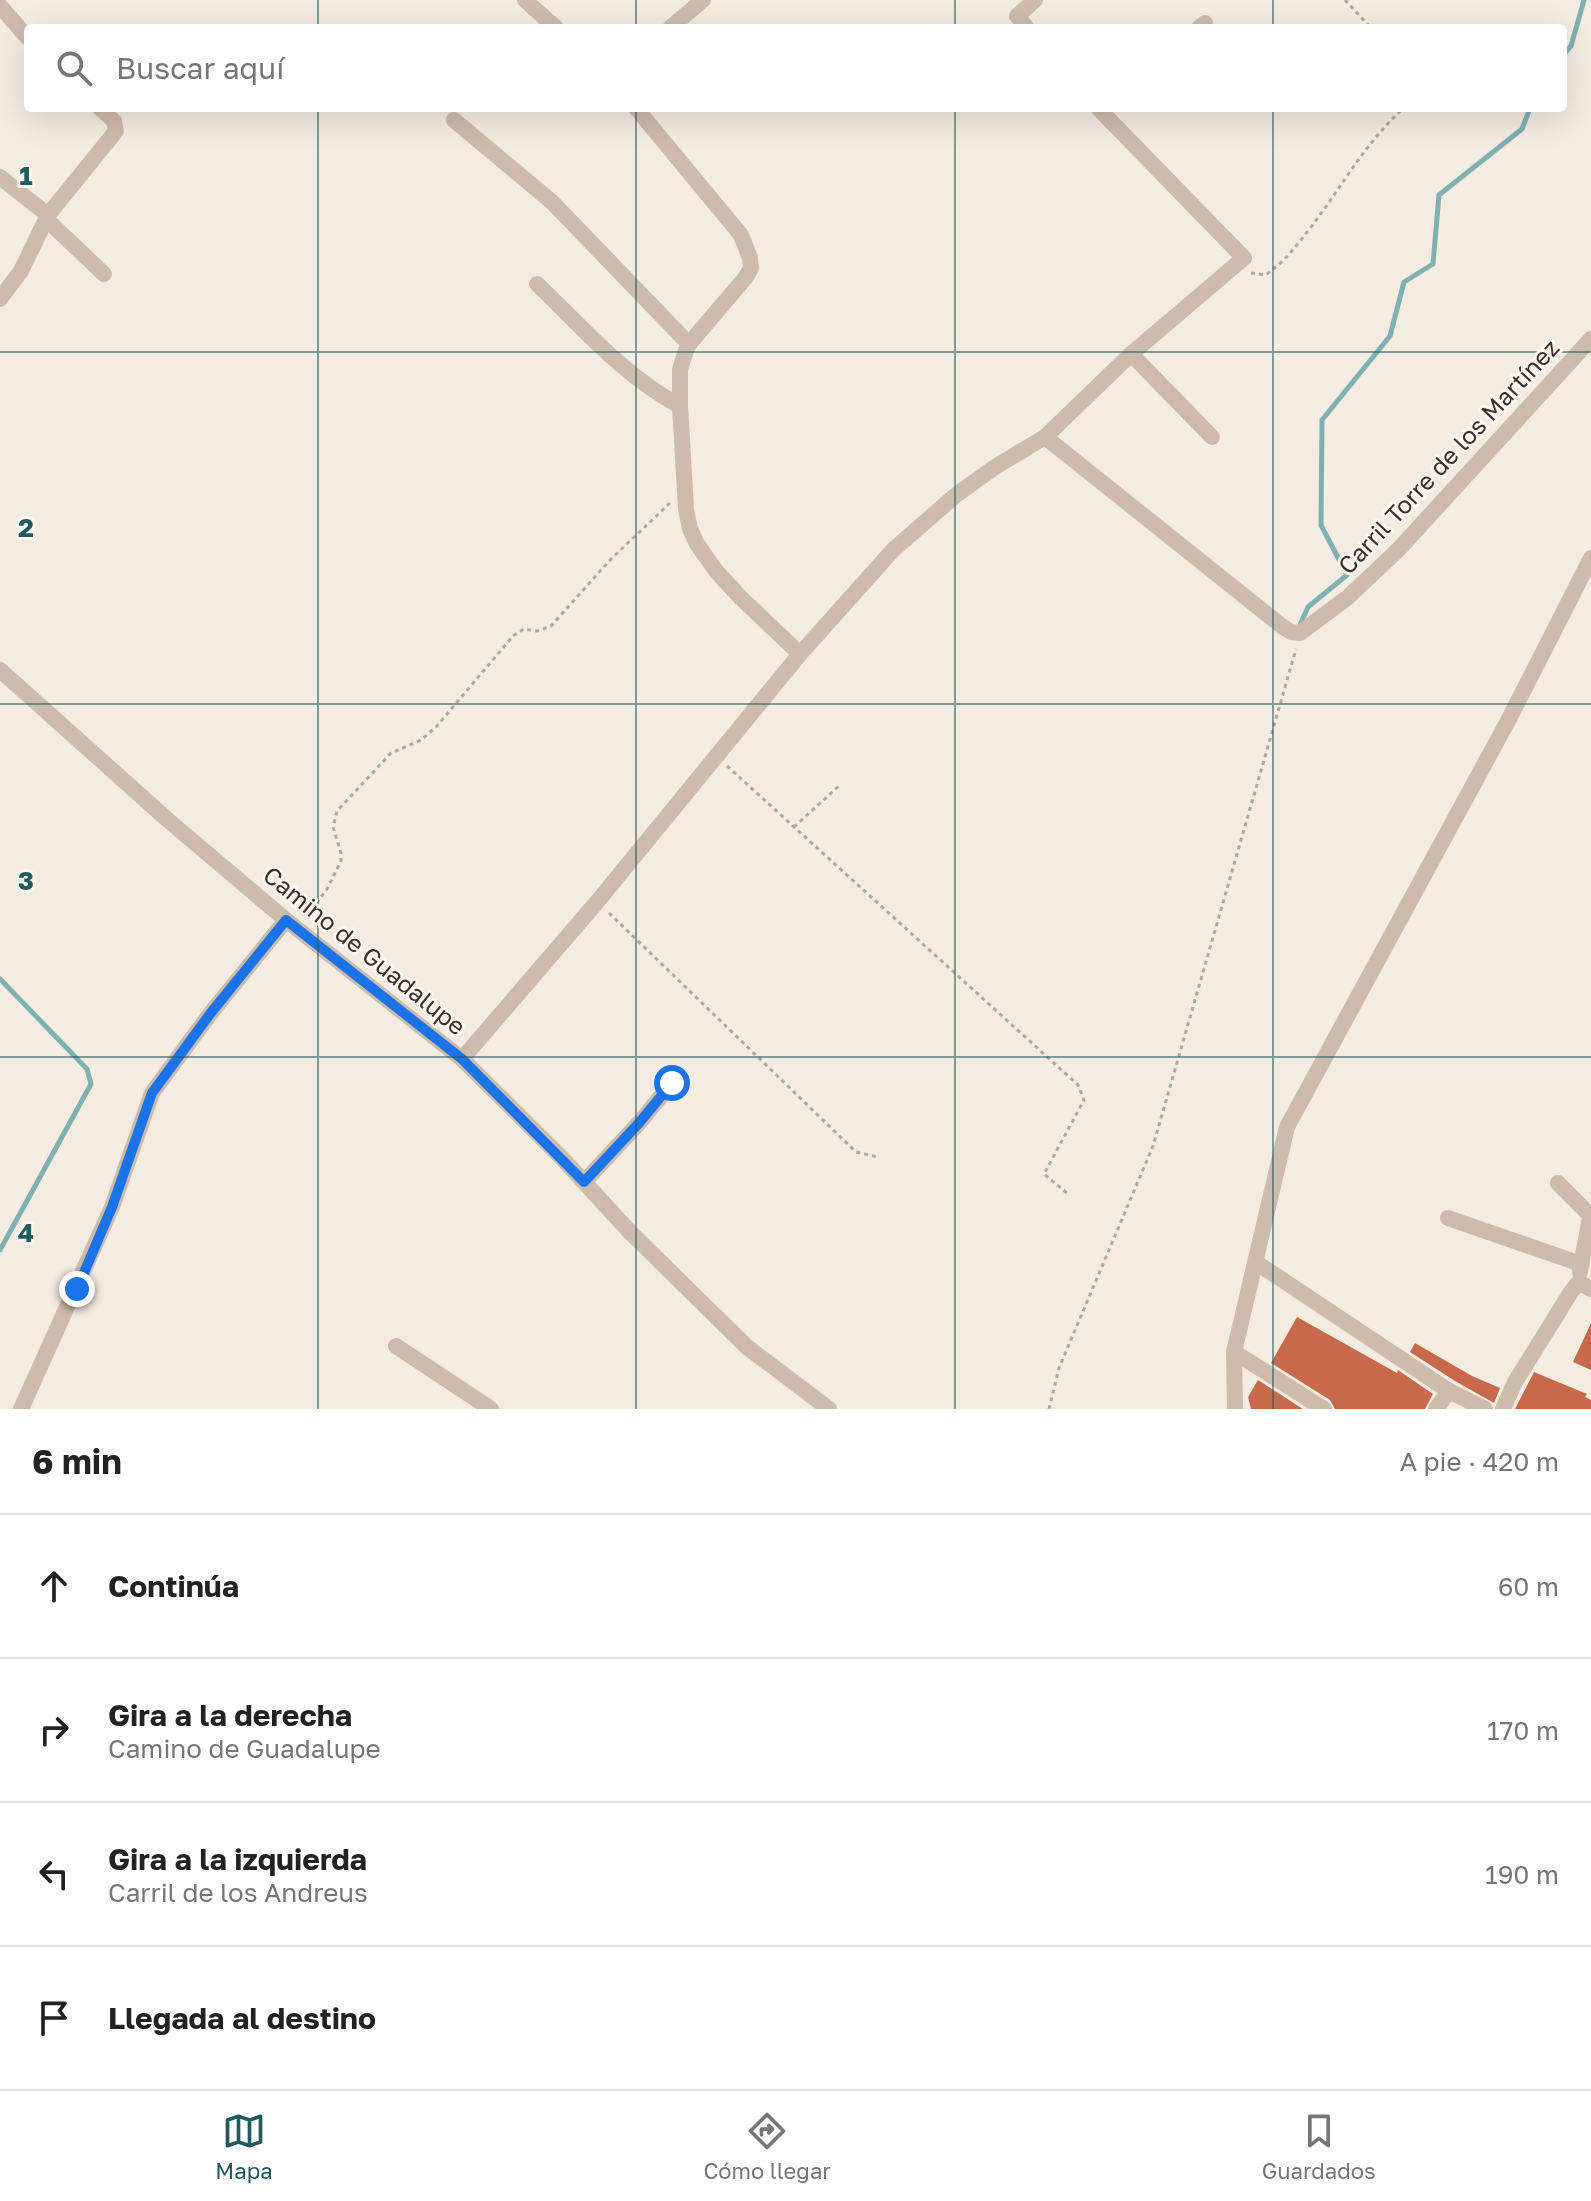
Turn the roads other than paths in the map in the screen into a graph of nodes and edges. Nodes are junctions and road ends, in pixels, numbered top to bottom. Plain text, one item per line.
1 (525, 0) edge
2 (703, 0) edge
3 (1035, 0) edge
4 (0, 6) edge
5 (552, 24) edge
6 (675, 24) edge
7 (1024, 24) edge
8 (24, 33) edge
9 (104, 112) edge
10 (639, 112) edge
11 (1104, 112) edge
12 (454, 120) dead end
13 (0, 177) edge
14 (47, 217) junction
15 (104, 274) dead end
16 (537, 284) dead end
17 (0, 299) edge
18 (1591, 339) edge
19 (689, 344) junction
20 (1131, 354) junction
21 (680, 406) junction
22 (1045, 437) junction
23 (1212, 437) dead end
24 (1591, 558) edge
25 (800, 654) junction
26 (0, 670) edge
27 (292, 925) junction
28 (462, 1059) junction
29 (672, 1083) dead end
30 (584, 1182) junction
31 (1558, 1183) dead end
32 (1590, 1213) edge
33 (1448, 1218) dead end
34 (1257, 1263) junction
35 (1581, 1264) junction
36 (1585, 1285) edge
37 (396, 1346) dead end
38 (1234, 1352) junction
39 (1449, 1391) junction
40 (21, 1409) edge
41 (491, 1409) edge
42 (829, 1409) edge
43 (1235, 1409) edge
44 (1324, 1409) edge
45 (1436, 1409) edge
46 (1485, 1409) edge
47 (1503, 1409) edge

1 - 5 street
2 - 6 street
3 - 7 street
4 - 8 street
9 - 14 street
10 - 19 street
11 - 20 street
12 - 19 street
13 - 14 street
14 - 15 street
14 - 17 street
16 - 21 street
18 - 22 street, Carril Torre de los Martínez
19 - 21 street
20 - 22 street
20 - 23 street
21 - 25 street
22 - 25 street
24 - 34 street
25 - 28 street
26 - 27 street, Camino de Guadalupe
27 - 28 street, Camino de Guadalupe
27 - 40 street
28 - 30 street, Camino de Guadalupe
29 - 30 street
30 - 42 street, Camino de Guadalupe
31 - 32 street
32 - 35 street
33 - 35 street
34 - 38 street
34 - 39 street
35 - 36 street
36 - 47 street
37 - 41 street
38 - 43 street
38 - 44 street
39 - 45 street
39 - 46 street

